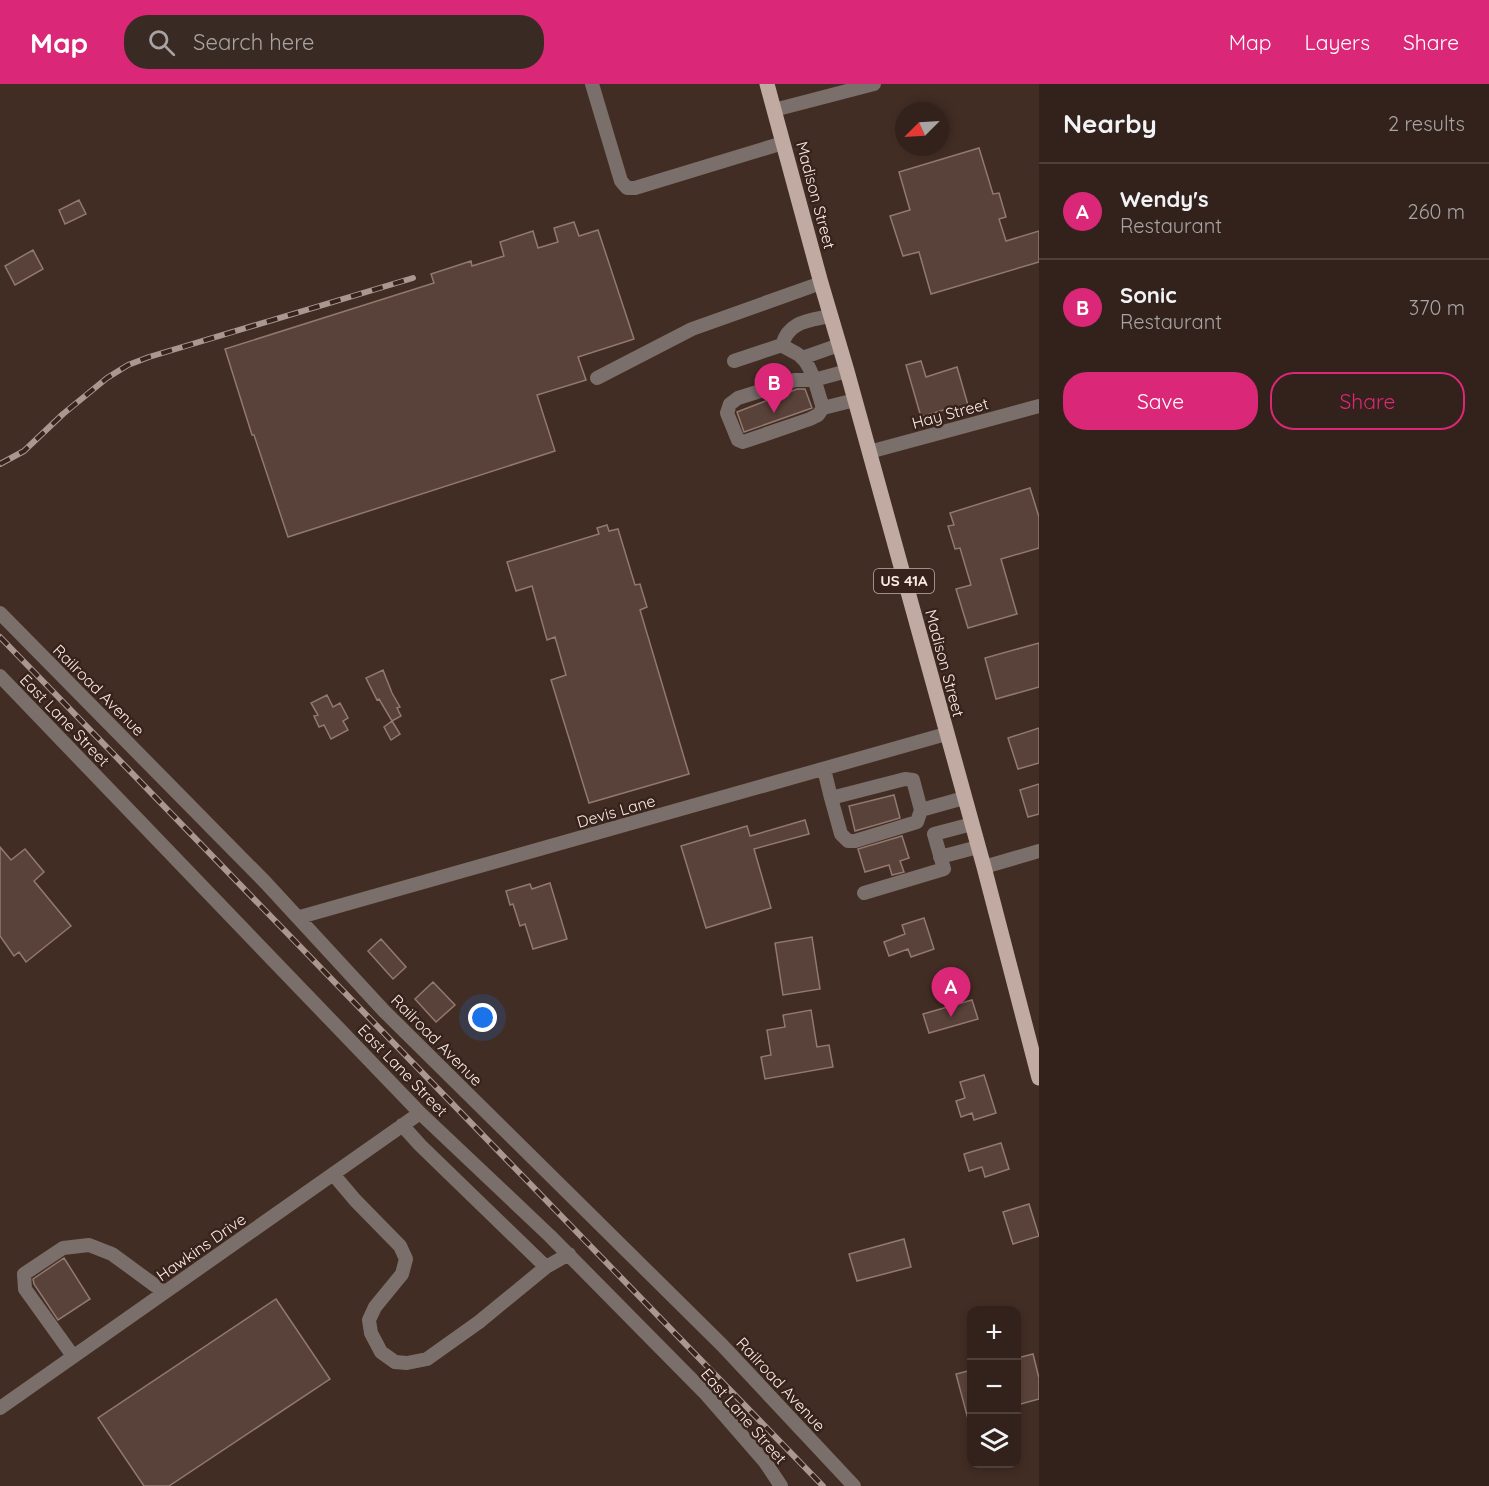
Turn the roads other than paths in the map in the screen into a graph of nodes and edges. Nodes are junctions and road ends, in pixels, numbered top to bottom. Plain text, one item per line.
1 (592, 84) edge
2 (767, 84) edge
3 (874, 84) edge
4 (827, 90) edge
5 (774, 110) junction
6 (783, 142) junction
7 (821, 283) junction
8 (830, 316) junction
9 (782, 345) junction
10 (839, 345) junction
11 (802, 358) junction
12 (734, 362) dead end
13 (847, 371) junction
14 (597, 378) dead end
15 (814, 380) junction
16 (855, 400) junction
17 (1039, 406) edge
18 (823, 408) junction
19 (869, 452) junction
20 (0, 613) edge
21 (2, 681) edge
22 (946, 734) junction
23 (824, 769) junction
24 (831, 798) junction
25 (964, 798) junction
26 (921, 810) junction
27 (972, 824) junction
28 (978, 846) junction
29 (1039, 851) edge
30 (940, 857) junction
31 (984, 867) junction
32 (864, 893) dead end
33 (304, 923) junction
34 (1039, 1078) edge
35 (420, 1113) junction
36 (402, 1125) junction
37 (458, 1148) junction
38 (439, 1164) junction
39 (479, 1168) junction
40 (333, 1174) junction
41 (460, 1184) junction
42 (499, 1187) junction
43 (481, 1204) junction
44 (518, 1205) junction
45 (499, 1222) junction
46 (542, 1228) junction
47 (521, 1244) junction
48 (569, 1254) junction
49 (546, 1267) junction
50 (164, 1293) junction
51 (73, 1356) junction
52 (0, 1408) edge
53 (781, 1486) edge
54 (854, 1486) edge

1 - 6 street
2 - 5 main road, Madison Street / US 41A
3 - 4 street
4 - 5 street
5 - 6 main road, Madison Street / US 41A
6 - 7 main road, Madison Street / US 41A
7 - 8 main road, Madison Street / US 41A
7 - 14 street
8 - 9 street
8 - 10 main road, Madison Street / US 41A
9 - 11 street
9 - 12 street
10 - 11 street
10 - 13 main road, Madison Street / US 41A
11 - 15 street
13 - 15 street
13 - 16 main road, Madison Street / US 41A
15 - 18 street
15 - 18 street
16 - 18 street
16 - 19 main road, Madison Street / US 41A
17 - 19 street, Hay Street
19 - 22 main road, Madison Street / US 41A
20 - 33 street, Railroad Avenue
21 - 35 street, East Lane Street
22 - 23 street, Devis Lane
22 - 25 main road, Madison Street / US 41A
23 - 24 street
23 - 33 street, Devis Lane
24 - 26 street
24 - 26 street
25 - 26 street
25 - 27 main road, Madison Street / US 41A
27 - 28 main road, Madison Street / US 41A
27 - 30 street
28 - 30 street
28 - 31 main road, Madison Street / US 41A
29 - 31 street
30 - 32 street
31 - 34 main road, Madison Street / US 41A
33 - 54 street, Railroad Avenue
35 - 36 street, Hawkins Drive
35 - 37 street, East Lane Street
36 - 38 street
36 - 40 street, Hawkins Drive
37 - 38 street
37 - 39 street, East Lane Street
38 - 41 street
39 - 41 street
39 - 42 street, East Lane Street
40 - 49 street
40 - 50 street, Hawkins Drive
41 - 43 street
42 - 43 street
42 - 44 street, East Lane Street
43 - 45 street
44 - 45 street
44 - 46 street, East Lane Street
45 - 47 street
46 - 47 street
46 - 48 street, East Lane Street
47 - 49 street
48 - 49 street
48 - 53 street, East Lane Street
50 - 51 street, Hawkins Drive
50 - 51 street
51 - 52 street, Hawkins Drive

